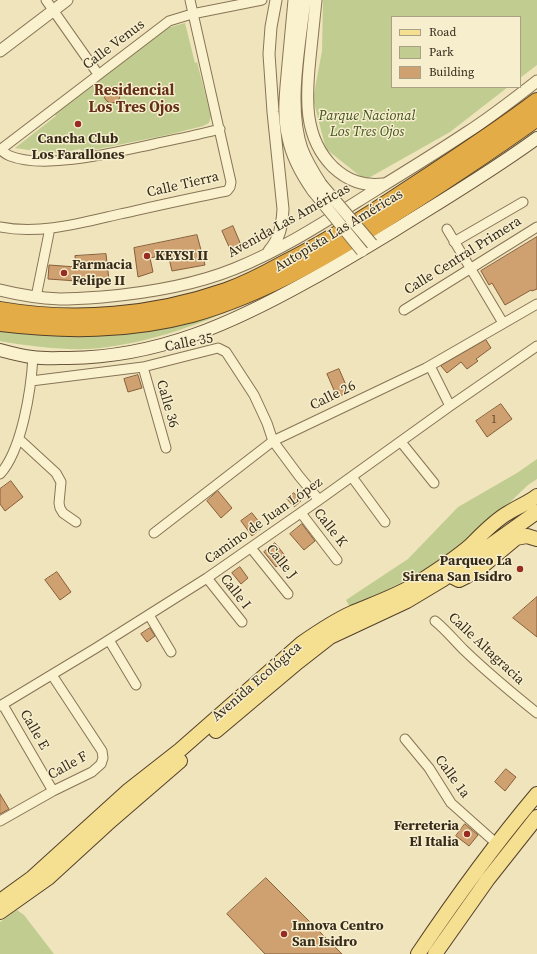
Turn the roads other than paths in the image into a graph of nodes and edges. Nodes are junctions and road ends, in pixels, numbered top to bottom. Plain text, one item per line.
1 (46, 0) edge
2 (67, 0) edge
3 (190, 0) edge
4 (262, 0) edge
5 (276, 0) edge
6 (294, 0) edge
7 (304, 0) edge
8 (316, 0) edge
9 (54, 11) junction
10 (192, 14) junction
11 (298, 15) junction
12 (0, 51) edge
13 (98, 74) junction
14 (537, 81) edge
15 (537, 101) edge
16 (537, 118) edge
17 (220, 129) junction
18 (537, 138) edge
19 (0, 149) edge
20 (386, 184) junction
21 (523, 202) dead end
22 (0, 227) edge
23 (537, 227) edge
24 (50, 228) junction
25 (447, 229) dead end
26 (454, 242) junction
27 (367, 248) junction
28 (266, 254) junction
29 (470, 268) junction
30 (0, 290) edge
31 (36, 297) junction
32 (537, 304) edge
33 (0, 310) edge
34 (404, 310) dead end
35 (0, 323) edge
36 (503, 323) junction
37 (537, 346) edge
38 (0, 350) edge
39 (33, 357) junction
40 (430, 366) junction
41 (142, 367) junction
42 (31, 381) junction
43 (450, 406) junction
44 (19, 439) junction
45 (273, 441) junction
46 (401, 442) junction
47 (166, 448) dead end
48 (1, 471) edge
49 (352, 477) junction
50 (434, 483) dead end
51 (537, 496) edge
52 (319, 500) junction
53 (537, 505) edge
54 (301, 513) junction
55 (533, 514) edge
56 (76, 522) dead end
57 (386, 522) dead end
58 (154, 533) dead end
59 (537, 539) edge
60 (470, 545) junction
61 (251, 548) junction
62 (337, 560) dead end
63 (449, 575) junction
64 (207, 578) junction
65 (288, 594) dead end
66 (149, 614) junction
67 (435, 621) dead end
68 (242, 622) dead end
69 (109, 640) junction
70 (171, 652) dead end
71 (52, 675) junction
72 (136, 685) dead end
73 (2, 706) edge
74 (537, 714) edge
75 (405, 739) dead end
76 (53, 791) junction
77 (537, 794) edge
78 (537, 817) edge
79 (0, 821) edge
80 (497, 844) junction
81 (0, 901) edge
82 (0, 912) edge
83 (418, 954) edge
84 (435, 954) edge

1 - 9 street
2 - 9 street
3 - 10 street, Calle Tierra
4 - 10 street, Calle Venus
5 - 28 street
6 - 11 street
7 - 11 street
8 - 20 street
9 - 12 street
9 - 13 street
10 - 13 street, Calle Venus
10 - 17 street, Calle Tierra
11 - 27 street, bridge
13 - 19 street, Calle Venus
14 - 20 street, Avenida Las Américas
15 - 33 highway, Autopista Las Américas
16 - 35 highway, Autopista Las Américas
17 - 19 street
17 - 24 street, Calle Tierra
18 - 27 main road
20 - 28 street, Avenida Las Américas
21 - 26 street
22 - 24 street, Calle Tierra
23 - 29 street, Calle Central Primera
24 - 31 street
25 - 26 street
26 - 29 street
27 - 39 main road
28 - 31 street, Avenida Las Américas
29 - 34 street, Calle Central Primera
29 - 36 street
30 - 31 street, Avenida Las Américas
32 - 36 street, Calle 26
36 - 40 street, Calle 26
37 - 43 street, Camino de Juan López
38 - 39 main road
39 - 42 street
40 - 43 street
40 - 45 street, Calle 26
41 - 42 street, Calle 35
41 - 45 street, Calle 35
41 - 47 street, Calle 36
42 - 44 street
43 - 46 street, Camino de Juan López
44 - 48 street
44 - 56 street
45 - 52 street, Calle 35
45 - 58 street, Calle 26
46 - 49 street, Camino de Juan López
46 - 50 street
49 - 52 street, Camino de Juan López
49 - 57 street
51 - 60 main road, Avenida Ecológica
52 - 54 street, Camino de Juan López
53 - 55 main road
54 - 61 street, Camino de Juan López
54 - 62 street, Calle K
55 - 60 main road
55 - 63 main road, Avenida Ecológica
59 - 63 main road
60 - 81 main road, Avenida Ecológica
61 - 64 street, Camino de Juan López
61 - 65 street, Calle J
63 - 82 main road, Avenida Ecológica
64 - 66 street, Camino de Juan López
64 - 68 street, Calle I
66 - 69 street, Camino de Juan López
66 - 70 street
67 - 74 street, Calle Altagracia
69 - 71 street, Camino de Juan López
69 - 72 street
71 - 73 street, Camino de Juan López
71 - 76 street, Calle F
73 - 76 street, Calle E
75 - 80 street, Calle 1a
76 - 79 street, Calle F
77 - 80 main road
78 - 84 main road
80 - 83 main road

